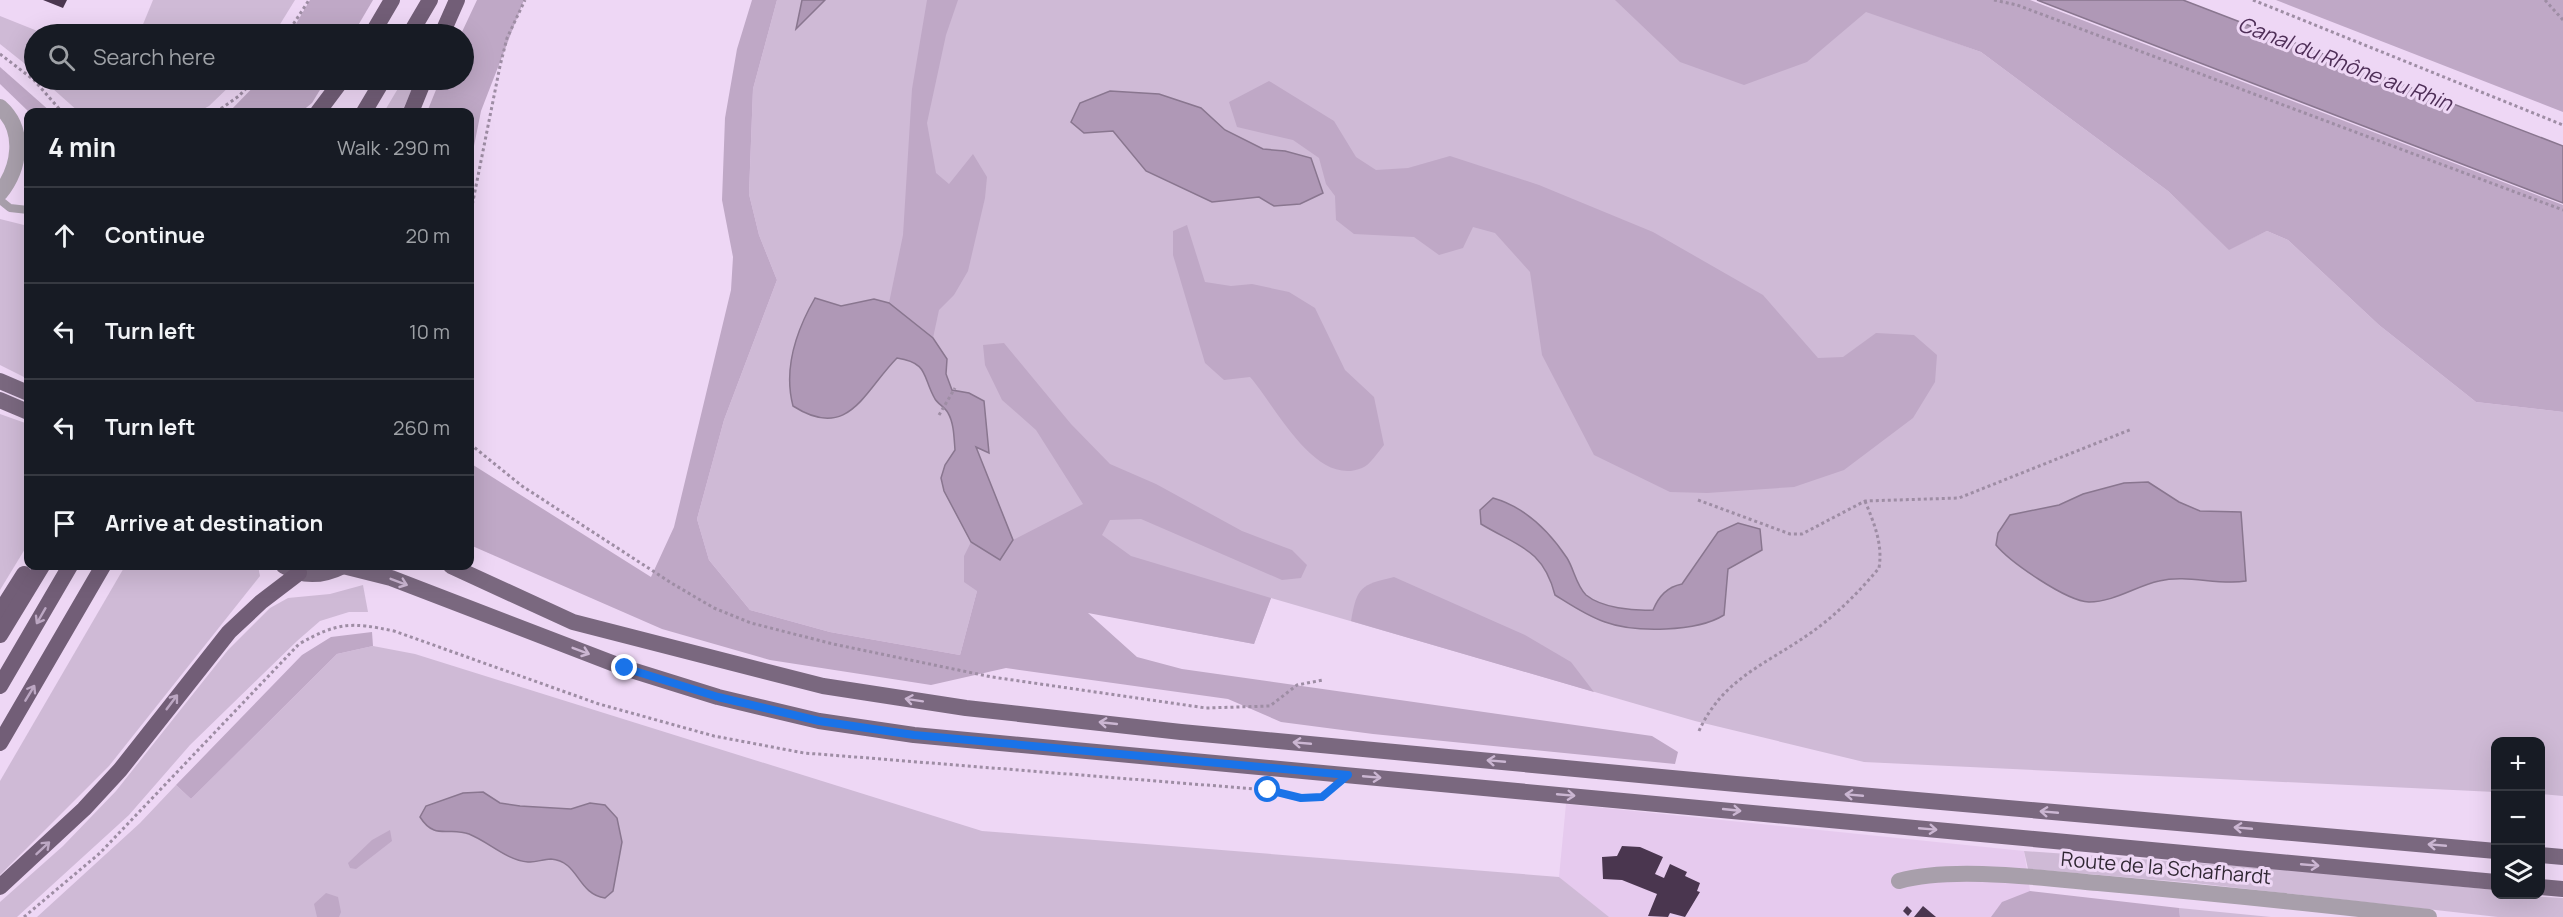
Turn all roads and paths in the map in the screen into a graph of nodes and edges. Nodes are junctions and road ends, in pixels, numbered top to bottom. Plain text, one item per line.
1 (309, 0) edge
2 (392, 0) edge
3 (429, 0) edge
4 (457, 0) edge
5 (525, 0) edge
6 (1994, 0) edge
7 (2253, 0) edge
8 (2545, 0) edge
9 (2563, 20) edge
10 (293, 24) edge
11 (378, 24) edge
12 (416, 24) edge
13 (446, 24) edge
14 (0, 54) edge
15 (24, 73) edge
16 (42, 90) edge
17 (245, 90) edge
18 (334, 90) edge
19 (341, 90) edge
20 (378, 90) edge
21 (420, 90) edge
22 (0, 107) edge
23 (58, 108) edge
24 (222, 108) edge
25 (321, 108) edge
26 (330, 108) edge
27 (366, 108) edge
28 (413, 108) edge
29 (2563, 125) edge
30 (0, 192) edge
31 (474, 196) edge
32 (0, 200) edge
33 (24, 210) edge
34 (2563, 210) edge
35 (0, 381) edge
36 (955, 388) dead end
37 (24, 391) edge
38 (0, 400) edge
39 (24, 410) edge
40 (939, 415) dead end
41 (2132, 429) dead end
42 (474, 447) edge
43 (1698, 500) dead end
44 (1865, 501) junction
45 (26, 570) edge
46 (40, 570) edge
47 (68, 570) edge
48 (101, 570) edge
49 (290, 570) edge
50 (295, 570) edge
51 (330, 570) edge
52 (359, 570) edge
53 (460, 570) edge
54 (0, 612) edge
55 (0, 635) edge
56 (1323, 680) dead end
57 (0, 686) edge
58 (1699, 731) dead end
59 (0, 743) edge
60 (1348, 775) junction
61 (2491, 851) edge
62 (2545, 855) edge
63 (2563, 857) edge
64 (1899, 881) dead end
65 (2491, 882) edge
66 (2545, 887) edge
67 (0, 888) edge
68 (2563, 889) edge
69 (24, 917) edge
70 (2429, 917) edge

1 - 10 path
2 - 11 highway
3 - 12 highway
4 - 13 highway
5 - 31 path
6 - 34 path
7 - 29 path
8 - 9 path
14 - 15 path
16 - 23 path
17 - 24 path
18 - 25 highway
19 - 26 highway
20 - 27 highway
21 - 28 highway
22 - 30 street
32 - 33 lane
35 - 37 main road
36 - 40 path
38 - 39 main road
41 - 44 path
42 - 56 path
43 - 44 path
44 - 58 path
45 - 54 highway
46 - 55 highway
47 -> 57 highway
59 -> 48 highway
67 -> 49 highway
50 - 51 main road
52 -> 60 main road
61 -> 53 main road
60 -> 65 main road
60 - 69 path
62 - 63 main road
64 - 70 street, Route de la Schafhardt
66 - 68 main road

